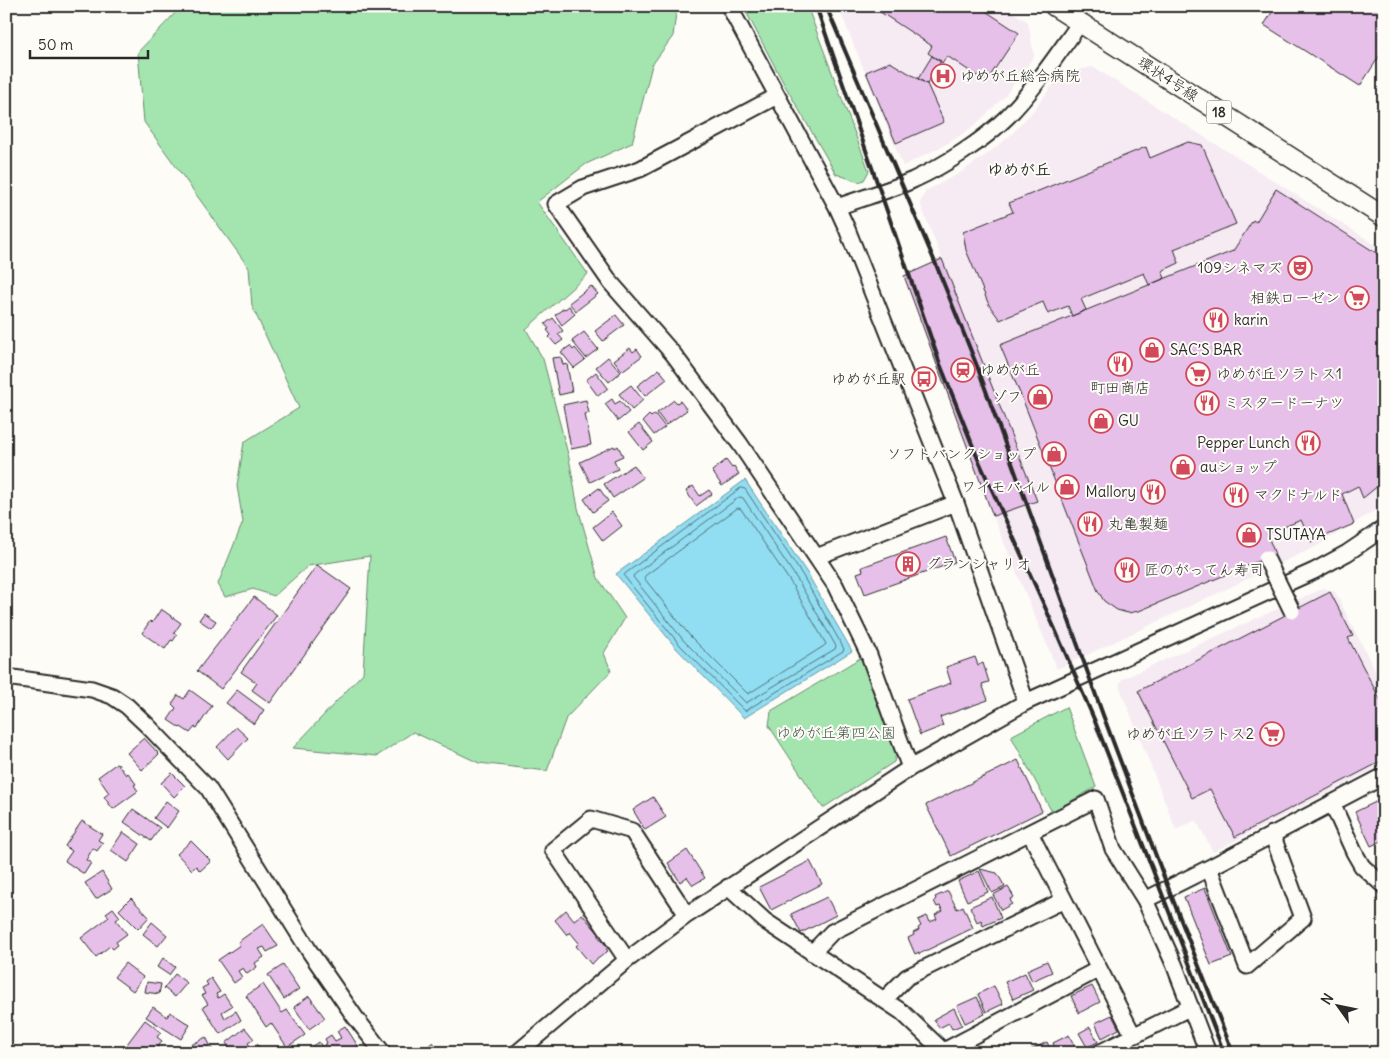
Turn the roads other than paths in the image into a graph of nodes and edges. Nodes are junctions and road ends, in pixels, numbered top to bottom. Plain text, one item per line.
1 (729, 6) edge
2 (1054, 6) edge
3 (1080, 23) junction
4 (777, 96) junction
5 (837, 207) junction
6 (1384, 217) edge
7 (956, 503) junction
8 (1384, 528) edge
9 (816, 557) junction
10 (1266, 558) dead end
11 (1292, 611) dead end
12 (6, 677) edge
13 (1026, 702) junction
14 (910, 768) junction
15 (1384, 776) edge
16 (1332, 803) junction
17 (1030, 833) junction
18 (1272, 834) junction
19 (1209, 868) junction
20 (1384, 886) edge
21 (728, 887) junction
22 (1064, 900) junction
23 (1145, 900) junction
24 (687, 915) junction
25 (812, 953) junction
26 (627, 960) junction
27 (1099, 969) junction
28 (884, 1000) junction
29 (1191, 1007) junction
30 (1133, 1035) junction
31 (945, 1052) edge
32 (383, 1053) edge
33 (517, 1053) edge
34 (1099, 1053) edge
35 (1208, 1053) edge

1 - 4 street
2 - 3 main road, 環状4号線 / 18
3 - 5 street
3 - 6 main road, 環状4号線 / 18
4 - 5 street
4 - 9 street
5 - 7 street
7 - 9 street
7 - 13 street
8 - 13 street
9 - 14 street
10 - 11 street, bridge
12 - 32 street
13 - 14 street
14 - 21 street
15 - 16 street
16 - 18 street
16 - 20 street
17 - 22 street
17 - 23 street
17 - 25 street
18 - 19 street
18 - 19 street
19 - 23 street
21 - 24 street
21 - 25 street
22 - 27 street
22 - 28 street
23 - 29 street
24 - 26 street
24 - 26 street
25 - 28 street
26 - 33 street
27 - 30 street
27 - 31 street
28 - 31 street
29 - 30 street
29 - 35 street
30 - 34 street

